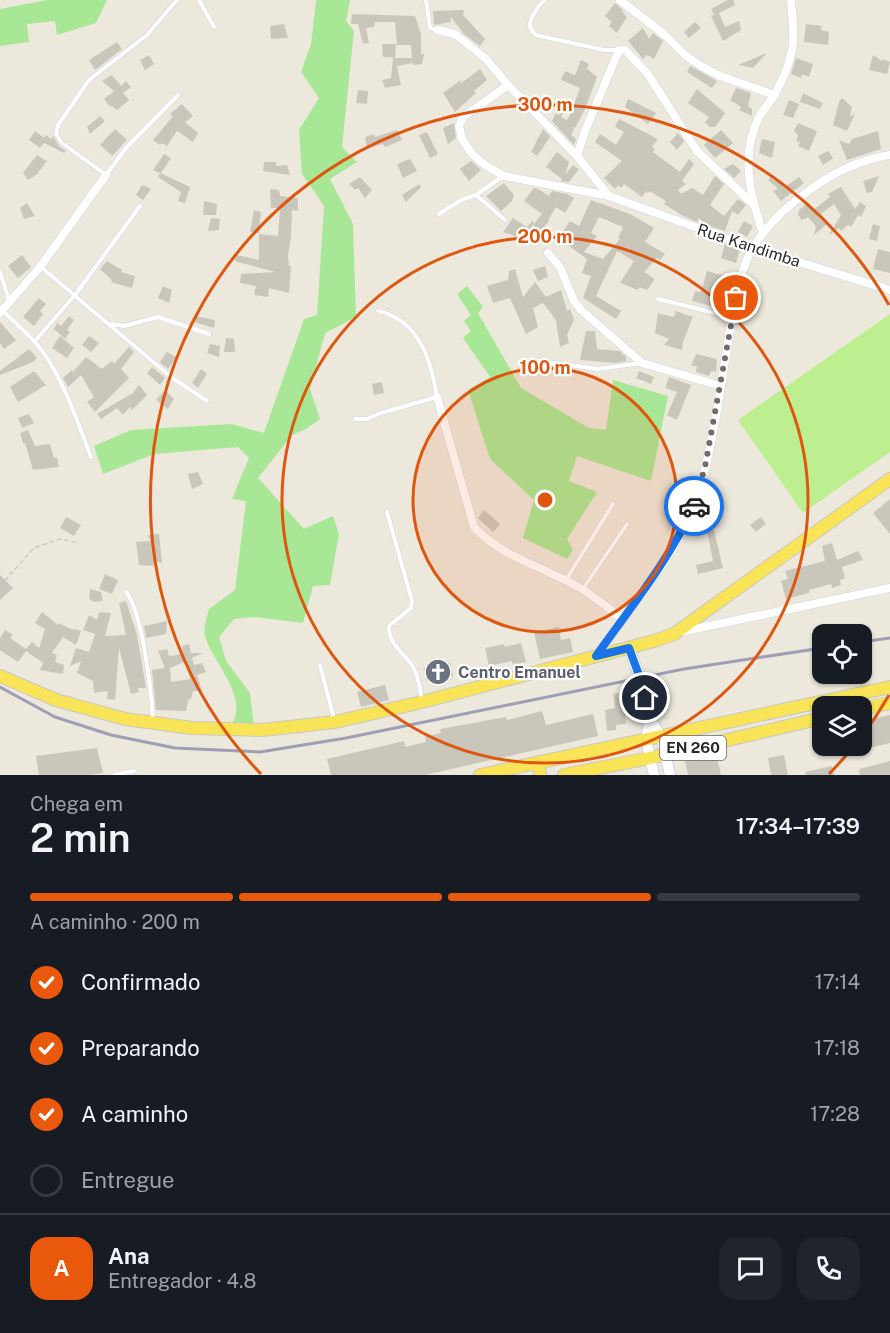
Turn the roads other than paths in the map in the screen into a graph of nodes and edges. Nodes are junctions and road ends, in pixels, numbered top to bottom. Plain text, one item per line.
1 (177, 0) edge
2 (199, 0) edge
3 (426, 0) edge
4 (544, 0) edge
5 (791, 0) edge
6 (625, 2) edge
7 (214, 27) dead end
8 (438, 30) joint
9 (619, 50) junction
10 (508, 85) junction
11 (775, 94) junction
12 (178, 95) dead end
13 (890, 155) edge
14 (577, 156) junction
15 (106, 175) junction
16 (504, 176) junction
17 (476, 195) junction
18 (609, 196) junction
19 (753, 204) junction
20 (140, 206) dead end
21 (439, 214) dead end
22 (505, 220) dead end
23 (763, 234) junction
24 (753, 248) junction
25 (548, 253) dead end
26 (40, 267) junction
27 (0, 272) edge
28 (890, 290) edge
29 (75, 295) junction
30 (658, 299) dead end
31 (10, 302) junction
32 (378, 311) dead end
33 (1, 312) edge
34 (732, 318) junction
35 (110, 324) junction
36 (208, 334) dead end
37 (35, 341) junction
38 (539, 361) dead end
39 (642, 363) junction
40 (721, 386) junction
41 (437, 397) junction
42 (207, 401) dead end
43 (355, 419) dead end
44 (90, 457) dead end
45 (890, 479) edge
46 (613, 504) dead end
47 (387, 512) dead end
48 (627, 524) dead end
49 (565, 580) junction
50 (890, 588) edge
51 (583, 590) junction
52 (126, 592) dead end
53 (623, 619) junction
54 (674, 634) junction
55 (629, 648) junction
56 (596, 656) junction
57 (320, 665) dead end
58 (0, 676) edge
59 (890, 687) edge
60 (422, 702) junction
61 (890, 703) edge
62 (872, 707) edge
63 (650, 718) junction
64 (812, 720) edge
65 (335, 723) junction
66 (153, 724) junction
67 (661, 736) junction
68 (646, 739) junction
69 (666, 754) junction
70 (650, 758) junction
71 (539, 769) edge
72 (134, 771) dead end
73 (114, 775) edge
74 (480, 775) edge
75 (564, 775) edge
76 (654, 775) edge
77 (670, 775) edge

1 - 15 lane
2 - 7 lane
3 - 8 lane
4 - 9 lane
5 - 11 street
6 - 11 street
8 - 10 street
9 - 14 street
9 - 19 street
10 - 14 street
10 - 16 street
11 - 19 street
12 - 15 lane
13 - 23 street
14 - 18 street
15 - 26 street
16 - 17 lane
16 - 18 street, Rua Kandimba
17 - 21 lane
17 - 22 lane
18 - 24 street, Rua Kandimba
19 - 23 street
20 - 29 lane
23 - 24 street
24 - 28 street, Rua Kandimba
24 - 34 street
25 - 39 street
26 - 29 lane
26 - 31 street
27 - 31 lane
29 - 35 lane
29 - 37 lane
30 - 34 lane
31 - 33 street
32 - 41 lane
33 - 37 lane
34 - 40 street
35 - 36 lane
35 - 42 lane
37 - 44 lane
38 - 39 lane
39 - 40 street
40 - 53 street
41 - 43 lane
41 - 49 street
45 - 54 main road
46 - 49 lane
47 - 60 lane
48 - 51 lane
49 - 51 street
50 - 54 street
51 - 53 street
52 - 66 lane
53 - 56 street
54 - 55 main road
55 - 56 main road
55 - 63 street
56 - 60 main road
57 - 65 lane
58 - 66 main road
59 - 67 main road, EN 260
60 - 65 main road
61 - 62 main road
63 - 67 street
63 - 68 street
64 - 69 main road, EN 260
65 - 66 main road
67 - 68 main road, EN 260
67 - 69 street
68 - 70 street
68 - 71 main road, EN 260
69 - 70 main road, EN 260
69 - 77 street
70 - 75 main road, EN 260
70 - 76 street
71 - 74 main road, EN 260
72 - 73 lane

